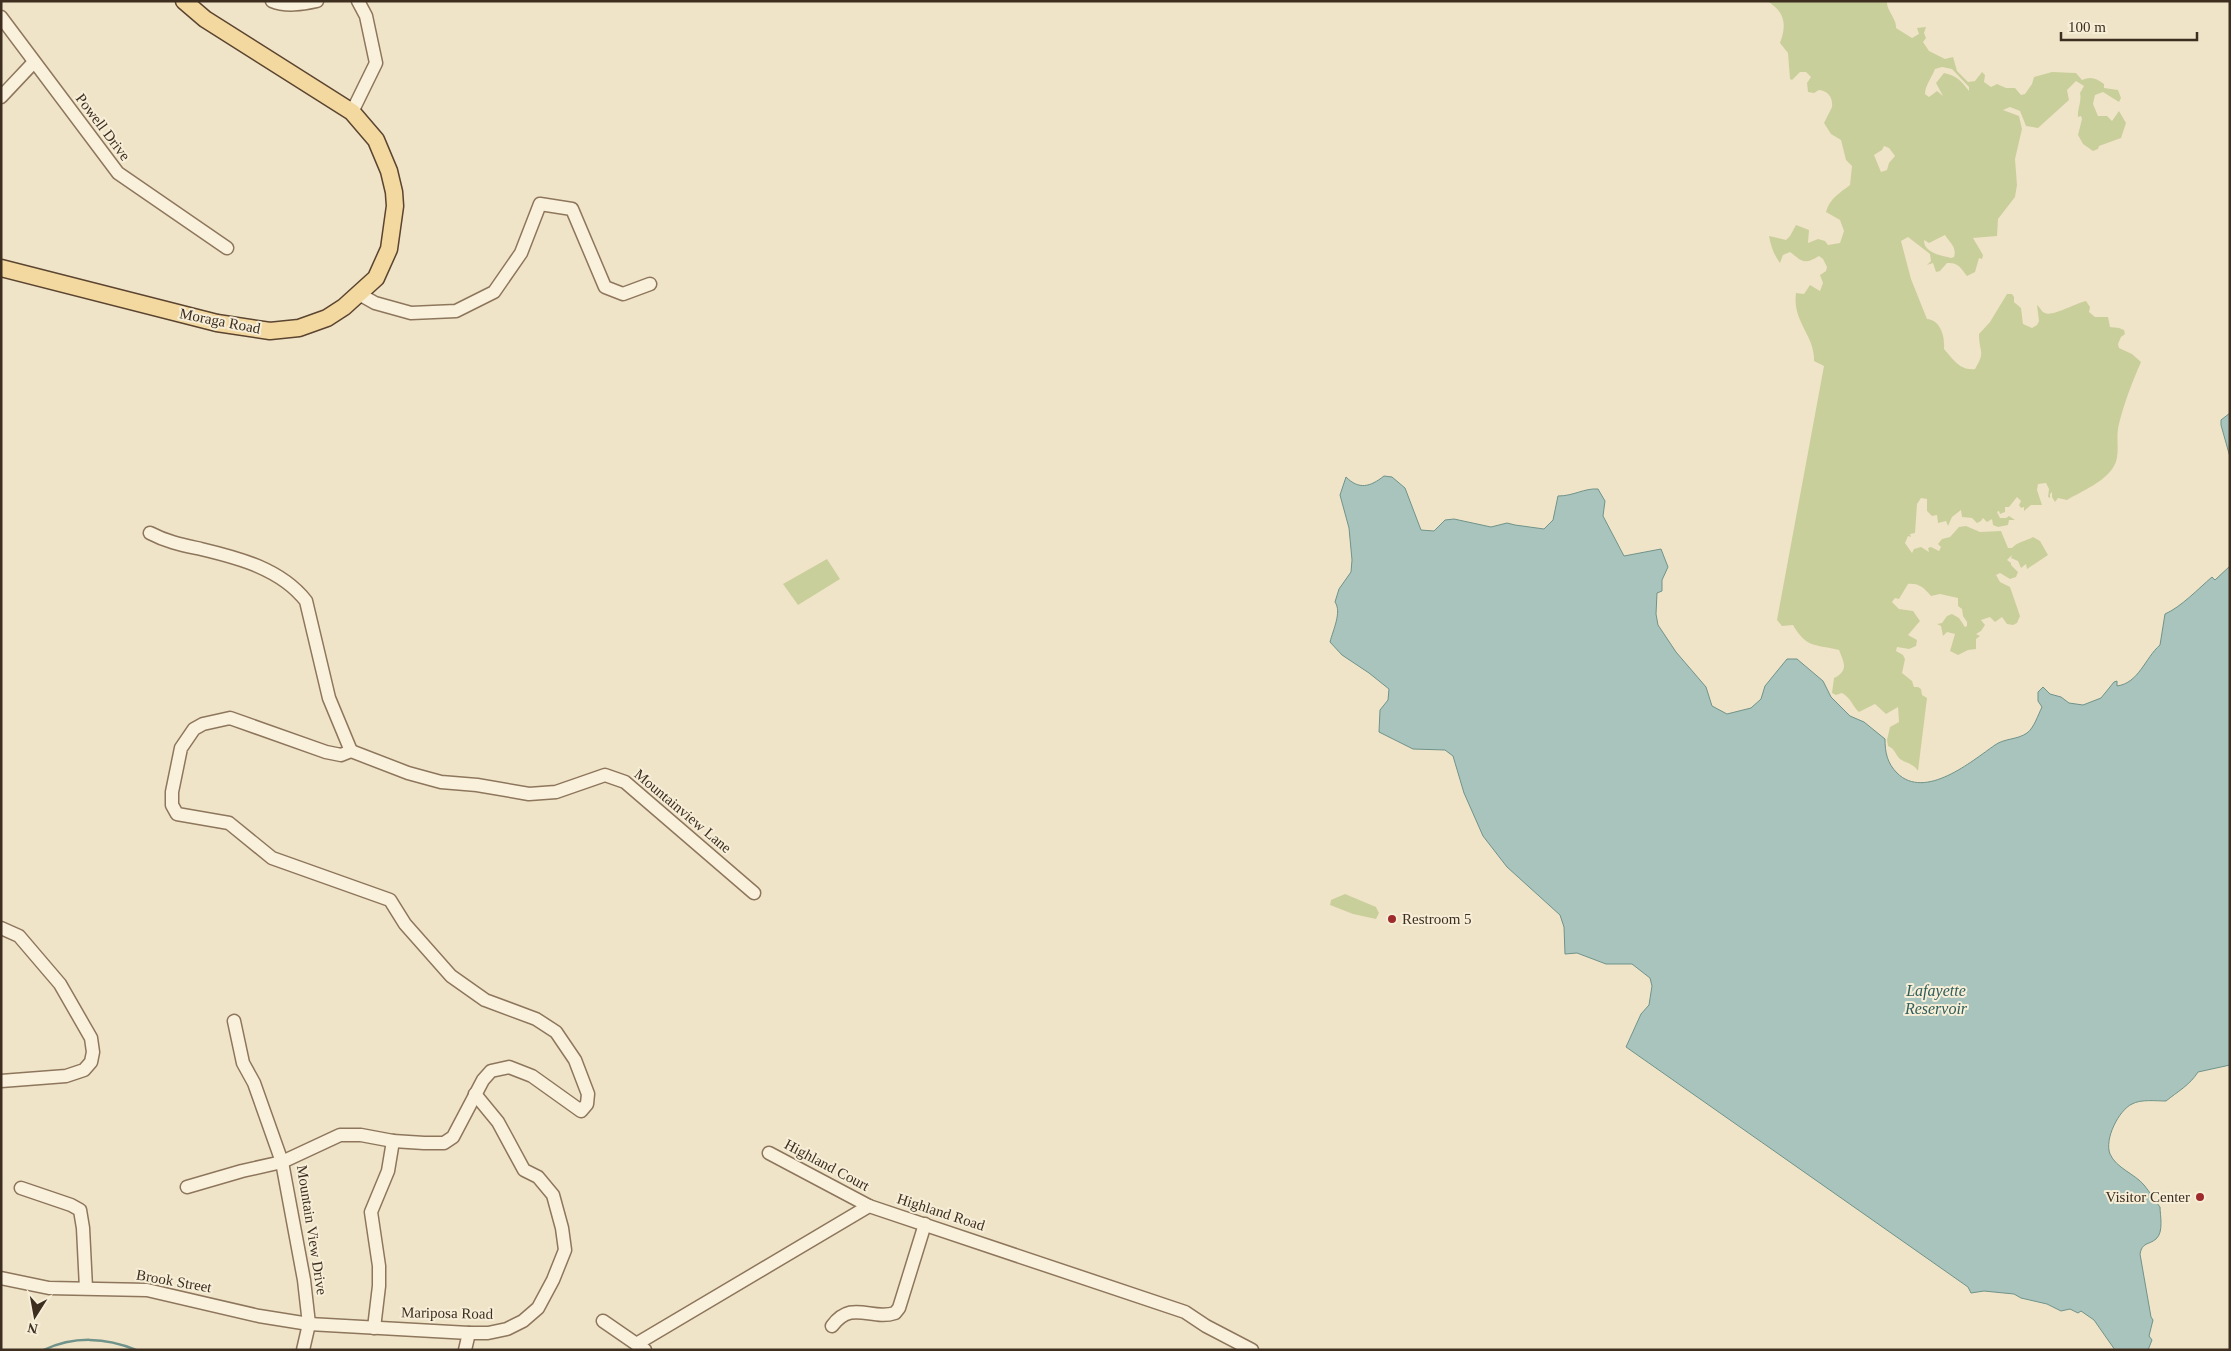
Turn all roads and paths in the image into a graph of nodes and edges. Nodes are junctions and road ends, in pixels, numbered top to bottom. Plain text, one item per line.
1 (184, 1) edge
2 (272, 1) edge
3 (317, 1) edge
4 (358, 1) edge
5 (1, 18) edge
6 (34, 62) junction
7 (1, 97) edge
8 (352, 112) junction
9 (227, 248) dead end
10 (1, 268) edge
11 (650, 284) dead end
12 (359, 294) junction
13 (150, 533) dead end
14 (352, 751) junction
15 (754, 893) dead end
16 (1, 928) edge
17 (234, 1021) dead end
18 (1, 1081) edge
19 (475, 1094) junction
20 (393, 1141) junction
21 (769, 1153) dead end
22 (282, 1162) junction
23 (187, 1187) dead end
24 (21, 1188) dead end
25 (869, 1206) junction
26 (925, 1224) junction
27 (1, 1278) edge
28 (86, 1288) junction
29 (603, 1321) dead end
30 (309, 1324) junction
31 (832, 1326) dead end
32 (374, 1328) junction
33 (469, 1333) junction
34 (641, 1346) edge
35 (303, 1350) edge
36 (465, 1350) edge
37 (1252, 1350) edge

1 - 8 main road, Moraga Road
2 - 3 street
4 - 8 street
5 - 6 street, Powell Drive
6 - 7 street
6 - 9 street, Powell Drive
8 - 12 main road, Moraga Road
10 - 12 main road, Moraga Road
11 - 12 street
13 - 14 street
14 - 15 street, Mountainview Lane
14 - 19 street, Mountain View Drive
16 - 18 street
17 - 22 street
19 - 20 street, Mountain View Drive
19 - 33 street, Mariposa Road
20 - 22 street, Mountain View Drive
20 - 32 street
21 - 25 street, Highland Court
22 - 23 street
22 - 30 street, Mountain View Drive
24 - 28 street
25 - 26 street, Highland Road
25 - 34 street
26 - 31 street
26 - 37 street, Highland Road
27 - 28 street, Brook Street
28 - 30 street, Brook Street
29 - 34 street
30 - 32 street, Mariposa Road
30 - 35 street, Mountain View Drive
32 - 33 street, Mariposa Road
33 - 36 street

